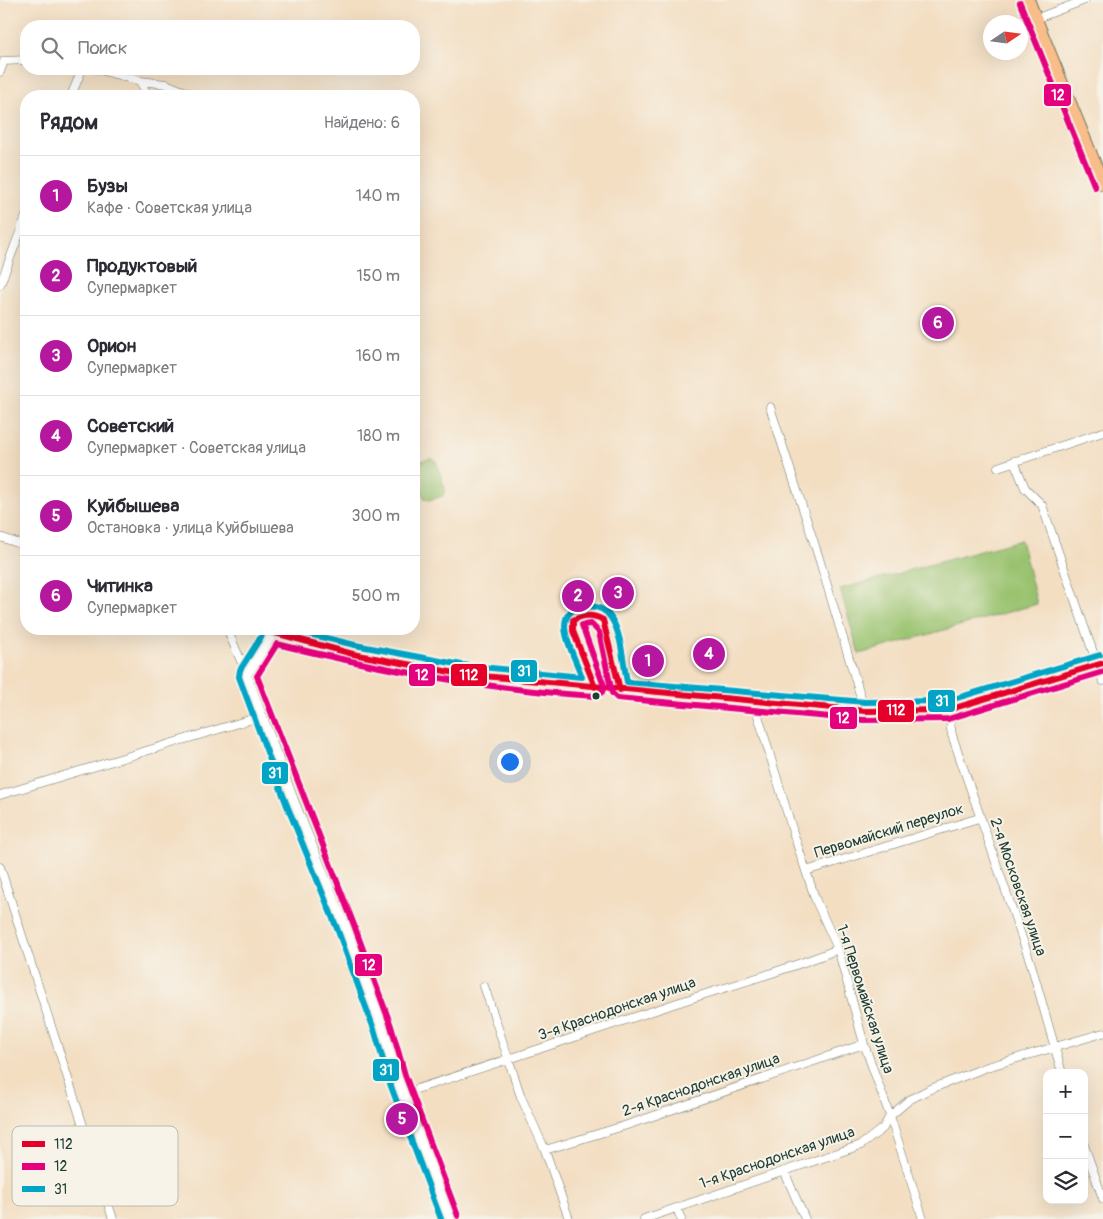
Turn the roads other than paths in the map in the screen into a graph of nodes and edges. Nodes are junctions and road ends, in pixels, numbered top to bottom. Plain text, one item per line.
1 (1028, 0) edge
2 (1084, 0) edge
3 (1068, 3) edge
4 (1035, 19) junction
5 (20, 60) edge
6 (0, 72) edge
7 (80, 75) edge
8 (118, 75) edge
9 (140, 81) junction
10 (73, 90) edge
11 (145, 90) edge
12 (180, 90) edge
13 (1103, 184) edge
14 (20, 232) edge
15 (0, 285) edge
16 (770, 407) dead end
17 (1103, 432) edge
18 (1014, 461) junction
19 (998, 467) dead end
20 (0, 537) edge
21 (20, 542) edge
22 (230, 635) edge
23 (273, 635) edge
24 (278, 635) edge
25 (1100, 664) edge
26 (247, 675) junction
27 (1103, 681) edge
28 (595, 687) junction
29 (620, 690) junction
30 (754, 702) junction
31 (948, 710) junction
32 (865, 711) junction
33 (262, 716) junction
34 (0, 795) edge
35 (979, 818) junction
36 (0, 867) edge
37 (806, 871) junction
38 (838, 949) junction
39 (484, 986) dead end
40 (1103, 1033) edge
41 (864, 1044) junction
42 (1055, 1047) junction
43 (508, 1061) junction
44 (1061, 1069) edge
45 (404, 1093) junction
46 (890, 1116) junction
47 (83, 1126) edge
48 (545, 1150) junction
49 (1088, 1156) edge
50 (784, 1171) junction
51 (1103, 1199) edge
52 (109, 1206) edge
53 (677, 1208) junction
54 (113, 1219) edge
55 (450, 1219) edge
56 (569, 1219) edge
57 (644, 1219) edge
58 (681, 1219) edge
59 (805, 1219) edge
60 (923, 1219) edge

1 - 4 main road
2 - 3 street
3 - 4 street
4 - 13 main road
5 - 6 street
7 - 10 street
8 - 9 street
9 - 11 street
9 - 12 street
14 - 15 street
16 - 32 street
17 - 18 street
18 - 19 street
18 - 25 street
20 - 21 street
22 - 26 street
23 - 26 street
24 - 28 street
25 - 27 street
25 - 31 street
26 - 33 street
28 - 29 street
28 - 29 street
29 - 30 street
30 - 32 street
30 - 37 street, 1-я Первомайская улица
31 - 32 street
31 - 35 street, 2-я Московская улица
33 - 34 street
33 - 45 street
35 - 37 street, Первомайский переулок
35 - 42 street, 2-я Московская улица
36 - 47 street
37 - 38 street, 1-я Первомайская улица
38 - 41 street, 1-я Первомайская улица
38 - 43 street, 3-я Краснодонская улица
39 - 43 street
40 - 42 street, 1-я Краснодонская улица
41 - 46 street, 1-я Первомайская улица
41 - 48 street, 2-я Краснодонская улица
42 - 44 street, 2-я Московская улица
42 - 46 street, 1-я Краснодонская улица
43 - 45 street, 3-я Краснодонская улица
43 - 48 street
45 - 55 street
46 - 50 street, 1-я Краснодонская улица
46 - 60 street, 1-я Первомайская улица
48 - 56 street
49 - 51 street
50 - 53 street, 1-я Краснодонская улица
50 - 59 street
52 - 54 street
53 - 57 street, 1-я Краснодонская улица
53 - 58 street

